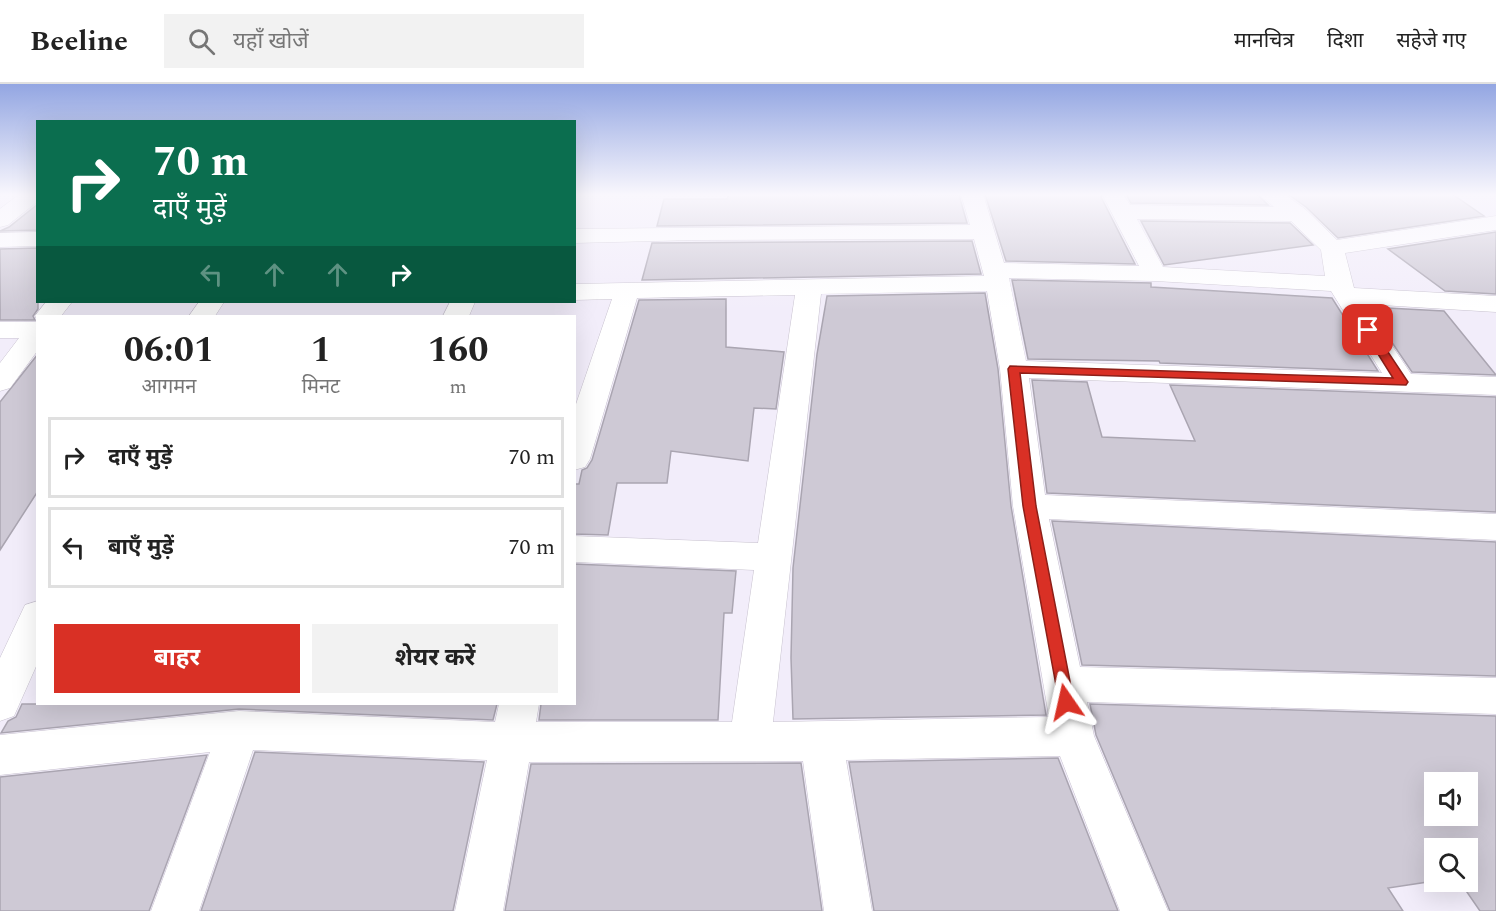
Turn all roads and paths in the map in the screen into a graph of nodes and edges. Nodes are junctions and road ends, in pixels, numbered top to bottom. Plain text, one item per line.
1 (984, 232) edge
2 (923, 233) edge
3 (1133, 233) edge
4 (1317, 233) edge
5 (1429, 233) edge
6 (576, 236) edge
7 (0, 240) edge
8 (36, 240) edge
9 (1332, 248) junction
10 (1155, 274) junction
11 (997, 276) junction
12 (808, 286) junction
13 (1342, 289) junction
14 (627, 291) junction
15 (576, 292) edge
16 (58, 303) edge
17 (1496, 304) edge
18 (49, 315) edge
19 (0, 330) edge
20 (36, 331) edge
21 (36, 334) edge
22 (1014, 369) junction
23 (0, 382) edge
24 (1402, 382) junction
25 (1496, 386) edge
26 (576, 453) edge
27 (1030, 506) junction
28 (1496, 526) edge
29 (576, 549) edge
30 (775, 557) junction
31 (36, 621) edge
32 (1062, 684) junction
33 (1496, 696) edge
34 (0, 703) edge
35 (515, 723) edge
36 (239, 730) junction
37 (1073, 736) junction
38 (822, 741) junction
39 (750, 742) junction
40 (0, 755) edge
41 (176, 911) edge
42 (479, 911) edge
43 (848, 911) edge
44 (1144, 911) edge

1 - 11 street
2 - 6 street
3 - 10 street
4 - 9 street
5 - 9 street
7 - 8 street
9 - 13 street
10 - 11 street
10 - 13 street
11 - 12 street
11 - 22 street
12 - 14 street
12 - 30 street
13 - 17 street
13 - 24 street
14 - 15 street
14 - 26 street
16 - 18 street
19 - 20 street
21 - 23 street
22 - 24 street
22 - 27 street
24 - 25 street
27 - 28 street
27 - 32 street
29 - 30 street
30 - 39 street
31 - 34 street
32 - 33 street
32 - 37 street
35 - 36 street
35 - 39 street
35 - 42 street
36 - 40 street
36 - 41 street
37 - 38 street
37 - 44 street
38 - 39 street
38 - 43 street

